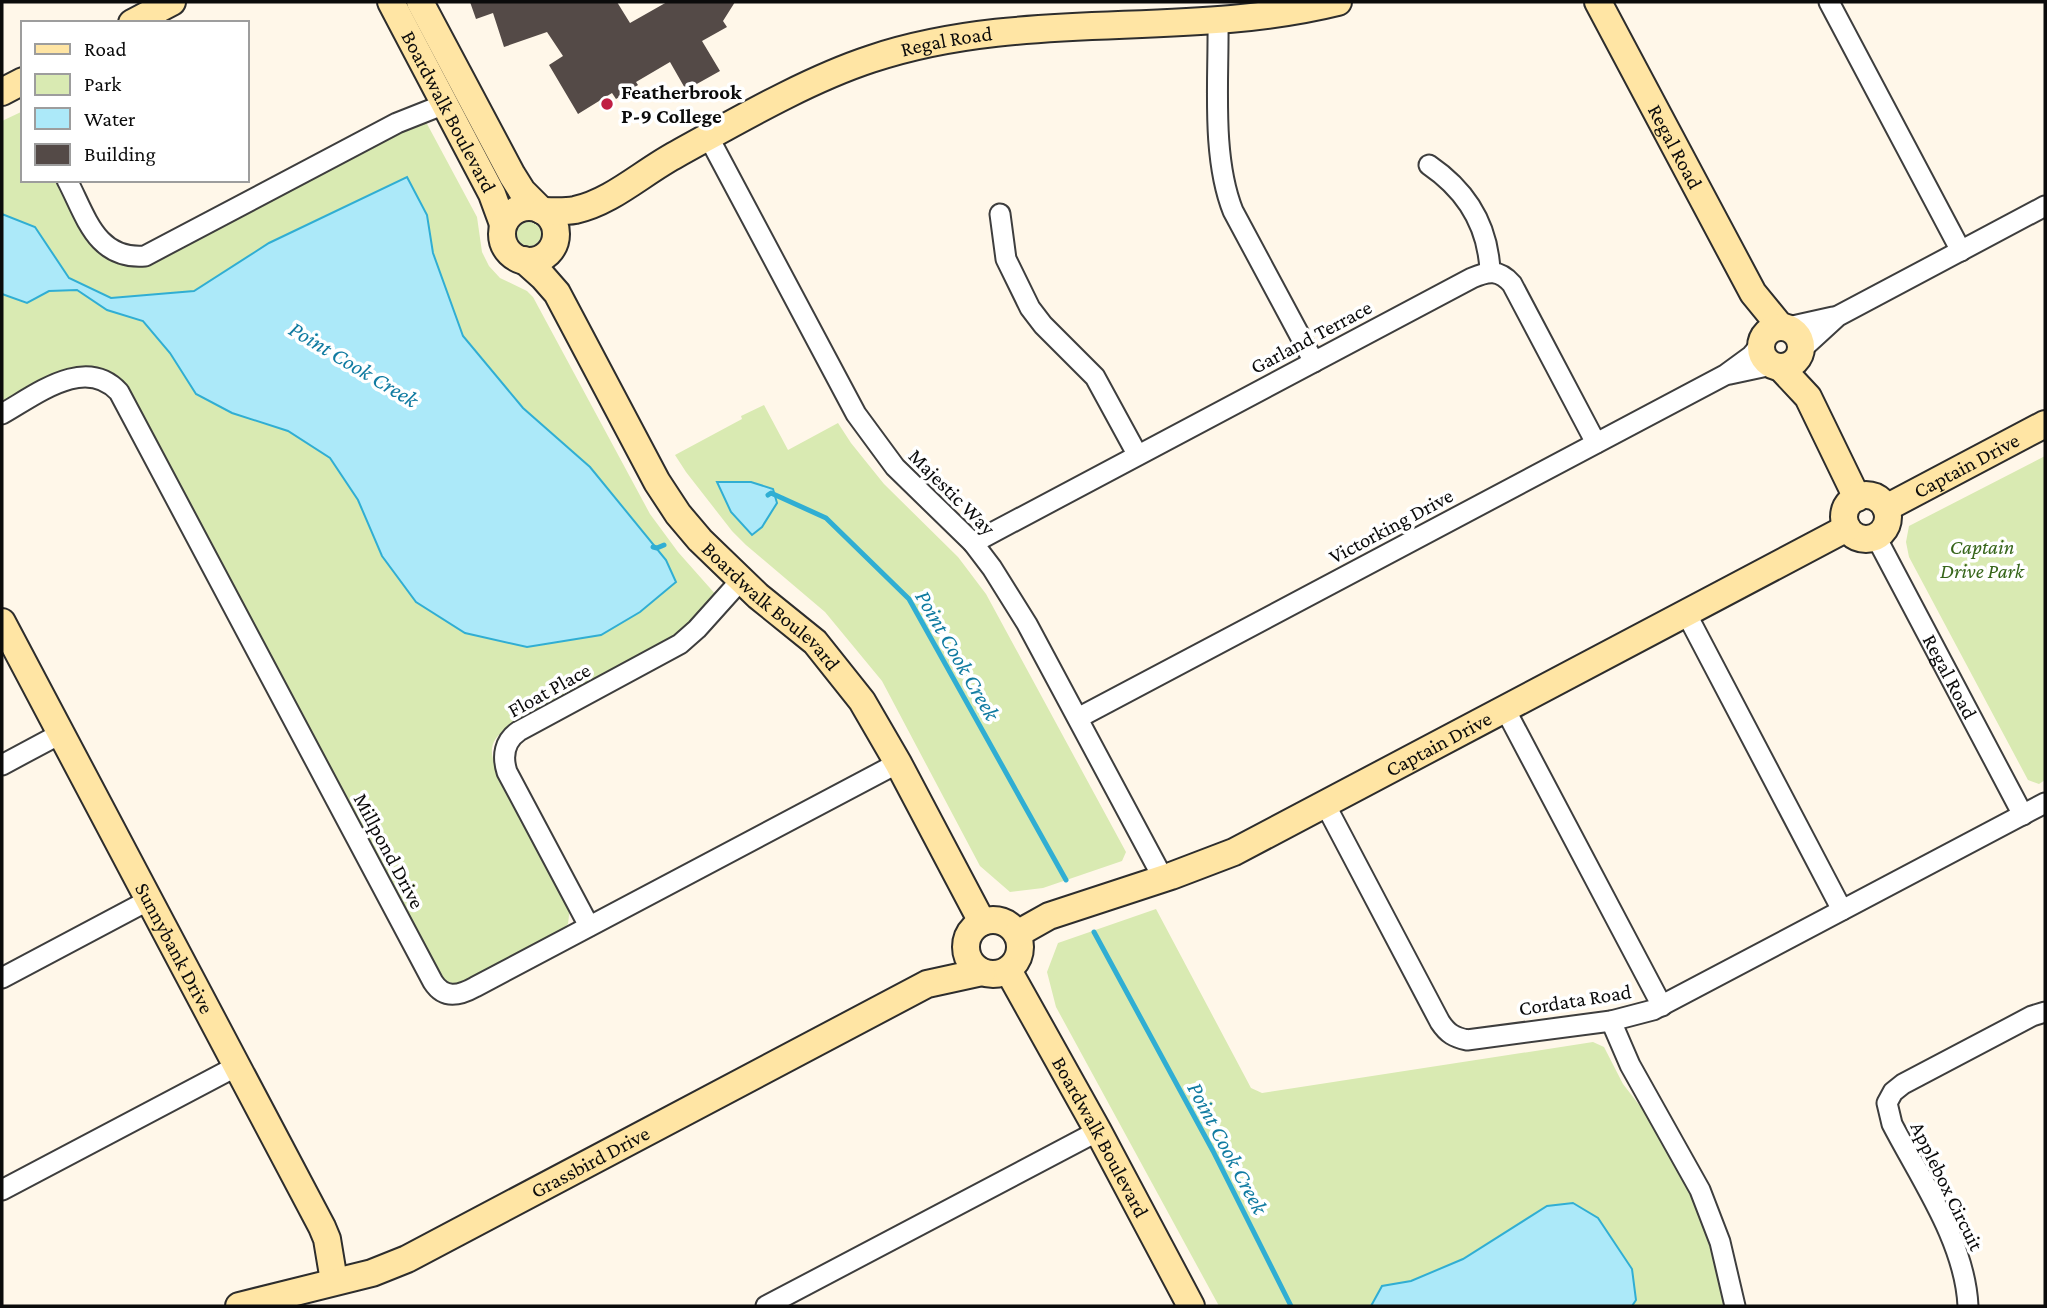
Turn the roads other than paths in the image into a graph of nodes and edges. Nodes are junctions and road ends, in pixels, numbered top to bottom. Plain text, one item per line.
1 (172, 2) edge
2 (391, 2) edge
3 (420, 2) edge
4 (1338, 2) edge
5 (1598, 2) edge
6 (1829, 2) edge
7 (1086, 14) edge
8 (1218, 20) junction
9 (136, 21) edge
10 (442, 99) junction
11 (709, 138) junction
12 (1429, 165) dead end
13 (68, 182) edge
14 (589, 206) junction
15 (2045, 206) edge
16 (542, 211) junction
17 (1000, 214) dead end
18 (503, 224) junction
19 (554, 242) junction
20 (1961, 251) junction
21 (524, 260) junction
22 (1490, 271) junction
23 (557, 293) junction
24 (1781, 346) junction
25 (1314, 362) junction
26 (2, 414) edge
27 (2045, 424) edge
28 (1596, 443) junction
29 (1137, 454) junction
30 (1857, 498) junction
31 (1886, 508) junction
32 (1847, 528) junction
33 (1876, 537) junction
34 (973, 543) junction
35 (741, 580) junction
36 (1686, 613) junction
37 (2, 622) edge
38 (1505, 709) junction
39 (1078, 718) junction
40 (60, 734) junction
41 (898, 763) junction
42 (2, 765) edge
43 (2045, 803) edge
44 (1325, 804) junction
45 (2023, 815) junction
46 (1163, 878) junction
47 (149, 900) junction
48 (1842, 910) junction
49 (982, 922) junction
50 (589, 926) junction
51 (1017, 934) junction
52 (966, 948) junction
53 (995, 971) junction
54 (2, 978) edge
55 (927, 984) junction
56 (1662, 1006) junction
57 (2045, 1012) edge
58 (1611, 1021) junction
59 (237, 1066) junction
60 (1098, 1130) junction
61 (2, 1190) edge
62 (334, 1281) junction
63 (239, 1306) edge
64 (766, 1306) edge
65 (1191, 1306) edge
66 (1735, 1306) edge
67 (1968, 1306) edge

1 - 9 street
2 - 10 street, Boardwalk Boulevard
3 - 16 street, Boardwalk Boulevard
4 - 8 street, Regal Road
5 - 24 street, Regal Road
6 - 20 street
7 - 8 street, Regal Road
7 - 11 street, Regal Road
8 - 25 street
10 - 13 street
10 - 18 street, Boardwalk Boulevard
11 - 14 street, Regal Road
11 - 34 street, Majestic Way
12 - 22 street
14 - 16 street, Regal Road
14 - 19 street, Regal Road
15 - 20 street, Victorking Drive
16 - 18 street
16 - 19 street
17 - 29 street
18 - 21 street
19 - 21 street
19 - 23 street, Boardwalk Boulevard
20 - 24 street, Victorking Drive
21 - 23 street, Boardwalk Boulevard
22 - 25 street, Garland Terrace
22 - 28 street
23 - 35 street, Boardwalk Boulevard
24 - 28 street, Victorking Drive
24 - 30 street, Regal Road
25 - 29 street, Garland Terrace
26 - 50 street, Millpond Drive
27 - 31 street, Captain Drive
28 - 39 street, Victorking Drive
29 - 34 street, Garland Terrace
30 - 31 street
30 - 32 street
31 - 33 street
32 - 33 street
32 - 36 street, Captain Drive
33 - 45 street, Regal Road
34 - 39 street, Majestic Way
35 - 41 street, Boardwalk Boulevard
35 - 50 street, Float Place
36 - 38 street, Captain Drive
36 - 48 street
37 - 40 street, Sunnybank Drive
38 - 44 street, Captain Drive
38 - 56 street
39 - 46 street, Majestic Way
40 - 42 street
40 - 47 street, Sunnybank Drive
41 - 49 street, Boardwalk Boulevard
41 - 50 street, Millpond Drive
43 - 45 street, Cordata Road
44 - 46 street, Captain Drive
44 - 58 street, Cordata Road
45 - 48 street, Cordata Road
46 - 51 street, Captain Drive
47 - 54 street
47 - 59 street, Sunnybank Drive
48 - 56 street, Cordata Road
49 - 51 street
49 - 52 street
51 - 53 street
52 - 53 street
52 - 55 street, Grassbird Drive
53 - 55 street, Grassbird Drive
53 - 60 street, Boardwalk Boulevard
55 - 62 street, Grassbird Drive
56 - 58 street, Cordata Road
57 - 67 street, Applebox Circuit
58 - 66 street
59 - 61 street
59 - 62 street, Sunnybank Drive
60 - 64 street
60 - 65 street, Boardwalk Boulevard
62 - 63 street, Grassbird Drive

